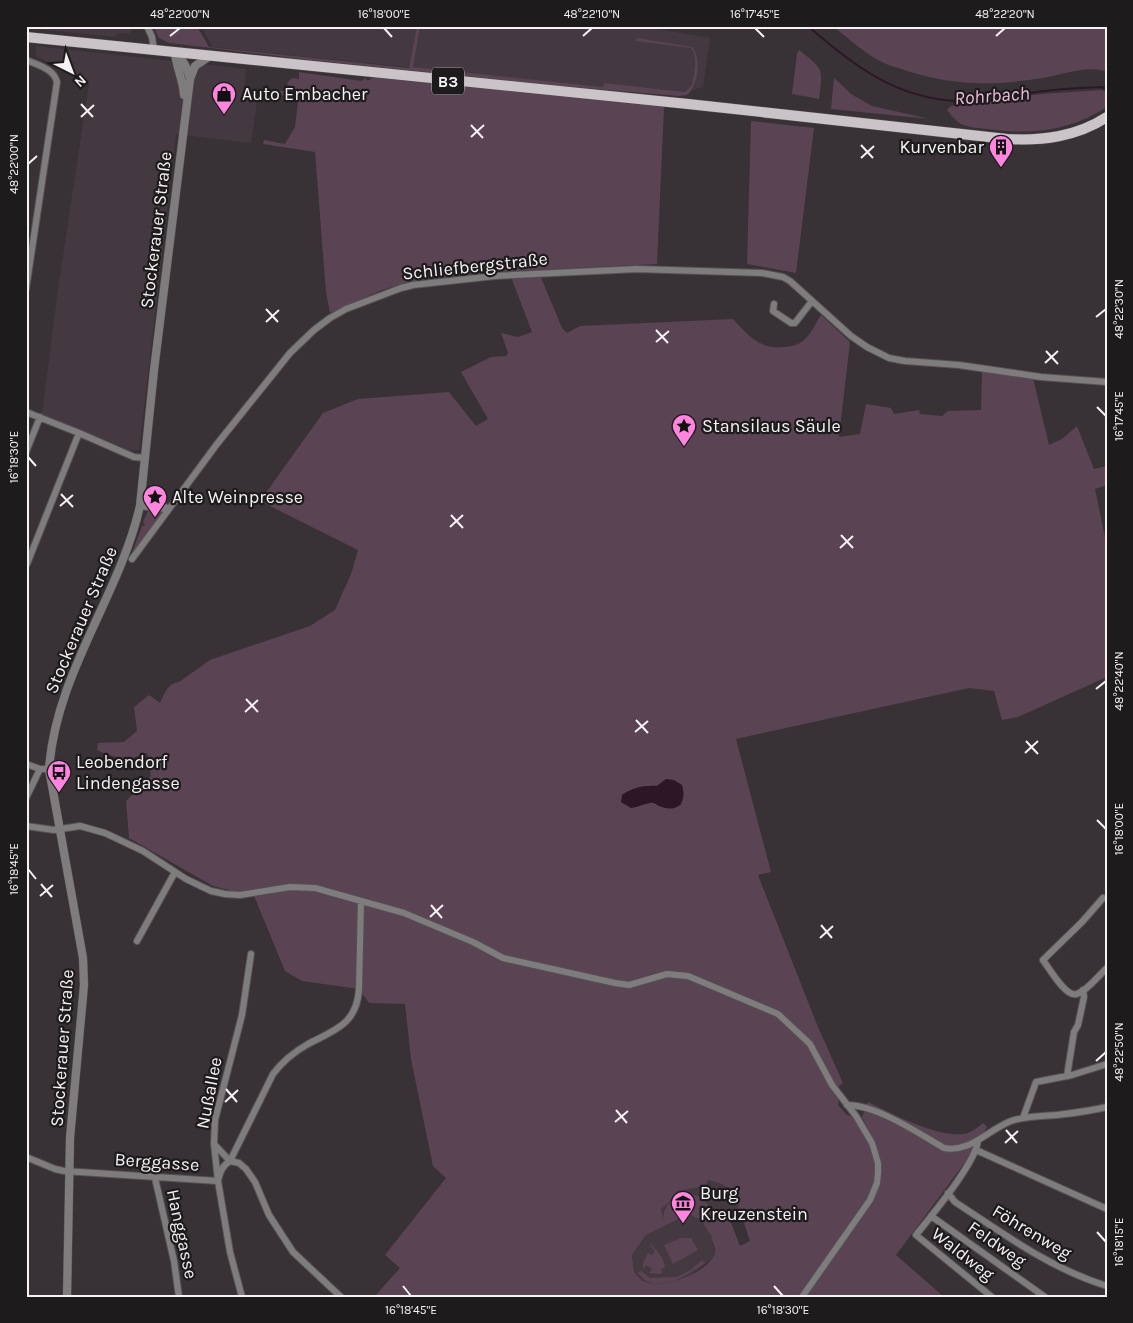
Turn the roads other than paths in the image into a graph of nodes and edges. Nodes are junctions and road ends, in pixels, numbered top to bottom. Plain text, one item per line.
1 (147, 26) edge
2 (26, 37) edge
3 (154, 50) junction
4 (175, 52) junction
5 (210, 56) junction
6 (26, 60) edge
7 (190, 79) junction
8 (186, 105) junction
9 (1107, 117) edge
10 (26, 289) edge
11 (812, 301) junction
12 (774, 304) dead end
13 (1107, 382) edge
14 (26, 412) edge
15 (40, 417) junction
16 (79, 432) junction
17 (26, 452) edge
18 (145, 458) junction
19 (141, 494) junction
20 (140, 506) junction
21 (168, 509) junction
22 (132, 559) dead end
23 (27, 564) edge
24 (26, 764) edge
25 (40, 769) junction
26 (50, 769) junction
27 (26, 798) edge
28 (26, 826) edge
29 (60, 829) junction
30 (175, 872) junction
31 (1103, 898) dead end
32 (361, 901) junction
33 (137, 942) dead end
34 (251, 954) dead end
35 (1107, 968) edge
36 (1084, 990) junction
37 (1107, 1064) edge
38 (1067, 1076) junction
39 (847, 1105) junction
40 (1107, 1107) edge
41 (1022, 1118) junction
42 (978, 1141) junction
43 (214, 1144) junction
44 (976, 1150) junction
45 (26, 1158) edge
46 (230, 1161) junction
47 (70, 1170) junction
48 (154, 1178) junction
49 (218, 1181) junction
50 (948, 1193) junction
51 (1107, 1209) edge
52 (931, 1216) junction
53 (1107, 1286) edge
54 (66, 1297) edge
55 (179, 1297) edge
56 (242, 1297) edge
57 (341, 1297) edge
58 (802, 1297) edge
59 (992, 1297) edge
60 (1045, 1297) edge

1 - 3 street
2 - 3 main road, B3
3 - 4 main road, B3
4 - 5 main road, B3
4 - 7 street
4 - 8 street, Stockerauer Straße
5 - 7 street, Stockerauer Straße
5 - 9 main road, B3
6 - 10 street
7 - 8 street, Stockerauer Straße
8 - 18 street, Stockerauer Straße
11 - 12 street
11 - 13 street, Schliefbergstraße
11 - 21 street, Schliefbergstraße
14 - 15 street
15 - 16 street
15 - 17 street
16 - 18 street
16 - 23 street
18 - 19 street, Stockerauer Straße
19 - 20 street, Stockerauer Straße
19 - 21 street
20 - 21 street
20 - 26 street, Stockerauer Straße
21 - 22 street, Schliefbergstraße
24 - 25 street
25 - 26 street
25 - 27 street
26 - 29 street, Stockerauer Straße
28 - 29 street
29 - 30 street
29 - 47 street, Stockerauer Straße
30 - 32 street
30 - 33 street
31 - 36 street
32 - 39 street
32 - 46 street
34 - 43 street, Nußallee
35 - 36 street
36 - 38 street
37 - 38 street
38 - 41 street
39 - 42 street
39 - 58 street
40 - 41 street
41 - 42 street
42 - 44 street
43 - 46 street, Berggasse
43 - 49 street, Nußallee
44 - 50 street
44 - 51 street
45 - 47 street, Berggasse
46 - 49 street, Berggasse
46 - 57 street, Berggasse
47 - 48 street, Berggasse
47 - 54 street, Stockerauer Straße
48 - 49 street, Berggasse
48 - 55 street, Hanggasse
49 - 56 street, Nußallee
50 - 52 street
50 - 53 street, Föhrenweg
52 - 59 street, Waldweg
52 - 60 street, Feldweg

